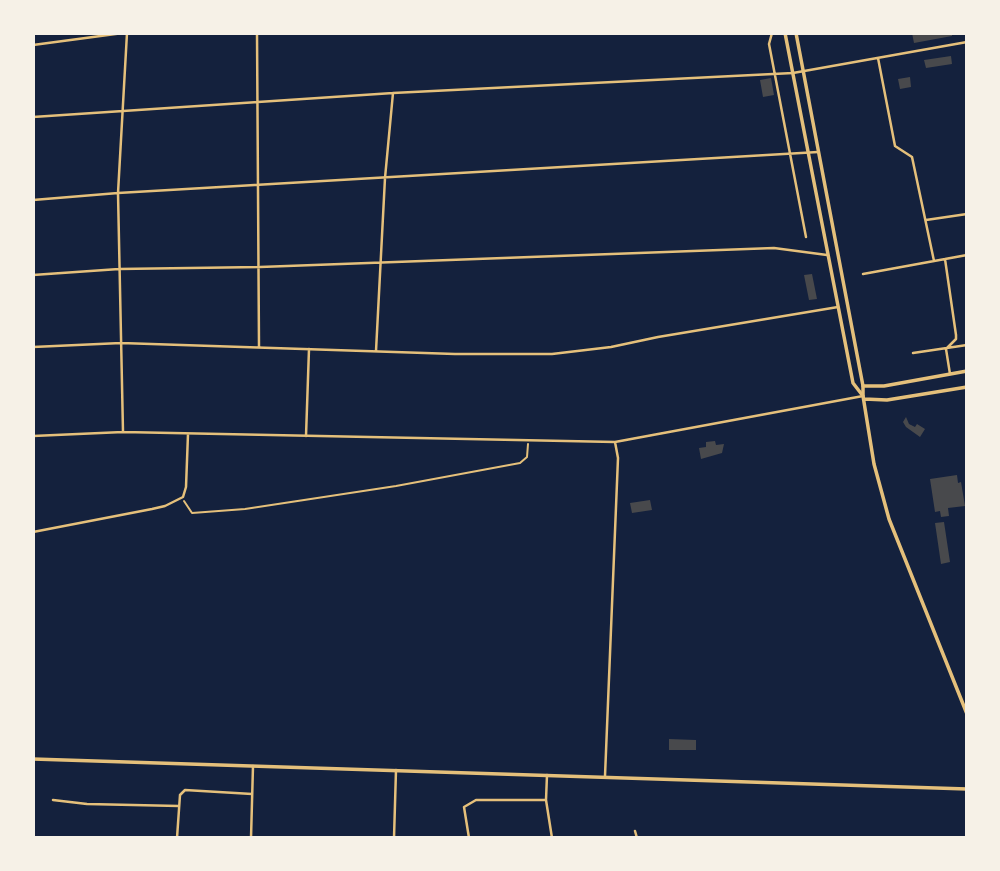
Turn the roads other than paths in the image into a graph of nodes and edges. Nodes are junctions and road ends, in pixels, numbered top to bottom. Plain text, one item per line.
1 (125, 33) edge
2 (257, 33) edge
3 (772, 33) edge
4 (785, 33) edge
5 (796, 33) edge
6 (967, 41) edge
7 (33, 45) edge
8 (878, 58) junction
9 (802, 71) junction
10 (774, 73) junction
11 (793, 73) junction
12 (393, 93) junction
13 (257, 102) junction
14 (124, 111) junction
15 (33, 117) edge
16 (818, 152) junction
17 (808, 153) junction
18 (789, 154) junction
19 (385, 178) junction
20 (258, 185) junction
21 (118, 193) junction
22 (33, 200) edge
23 (967, 214) edge
24 (926, 220) junction
25 (806, 237) dead end
26 (827, 255) junction
27 (967, 256) edge
28 (945, 259) junction
29 (934, 261) junction
30 (382, 262) junction
31 (260, 267) junction
32 (119, 270) junction
33 (863, 274) dead end
34 (33, 275) edge
35 (838, 307) junction
36 (121, 343) junction
37 (967, 345) edge
38 (33, 347) edge
39 (259, 347) junction
40 (309, 349) junction
41 (946, 349) junction
42 (376, 351) junction
43 (913, 353) dead end
44 (967, 371) edge
45 (950, 374) junction
46 (863, 386) junction
47 (967, 387) edge
48 (864, 398) junction
49 (123, 432) junction
50 (188, 434) junction
51 (33, 436) edge
52 (306, 436) junction
53 (615, 442) junction
54 (33, 532) edge
55 (967, 714) edge
56 (33, 759) edge
57 (253, 766) junction
58 (396, 770) junction
59 (547, 775) junction
60 (605, 776) junction
61 (967, 789) edge
62 (252, 794) junction
63 (53, 800) dead end
64 (546, 800) junction
65 (179, 806) junction
66 (635, 831) dead end
67 (177, 838) edge
68 (251, 838) edge
69 (394, 838) edge
70 (470, 838) edge
71 (552, 838) edge
72 (637, 838) edge

1 - 7 street
1 - 14 street
2 - 13 street
3 - 10 street
4 - 11 main road
5 - 9 main road
6 - 8 street
8 - 9 street
8 - 24 street
9 - 11 street
9 - 16 main road
10 - 11 street
10 - 12 street
10 - 18 street
11 - 17 main road
12 - 13 street
12 - 19 street
13 - 14 street
13 - 20 street
14 - 15 street
14 - 21 street
16 - 17 street
16 - 46 main road
17 - 18 street
17 - 26 main road
18 - 19 street
18 - 25 street
19 - 20 street
19 - 30 street
20 - 21 street
20 - 31 street
21 - 22 street
21 - 32 street
23 - 24 street
24 - 29 street
26 - 30 street
26 - 35 main road
27 - 28 street
28 - 29 street
28 - 41 street
29 - 33 street
30 - 31 street
30 - 42 street
31 - 32 street
31 - 39 street
32 - 34 street
32 - 36 street
35 - 42 street
35 - 48 main road
36 - 38 street
36 - 39 street
36 - 49 street
37 - 41 street
39 - 40 street
40 - 42 street
40 - 52 street
41 - 43 street
41 - 45 street
44 - 45 main road
45 - 46 main road
46 - 48 main road
47 - 48 main road
48 - 53 street
48 - 55 main road
49 - 50 street
49 - 51 street
50 - 52 street
50 - 54 street
52 - 53 street
53 - 60 street
56 - 57 main road
57 - 58 main road
57 - 62 street
58 - 59 main road
58 - 69 street
59 - 60 main road
59 - 64 street
60 - 61 main road
62 - 65 street
62 - 68 street
63 - 65 street
64 - 70 street
64 - 71 street
65 - 67 street
66 - 72 street

